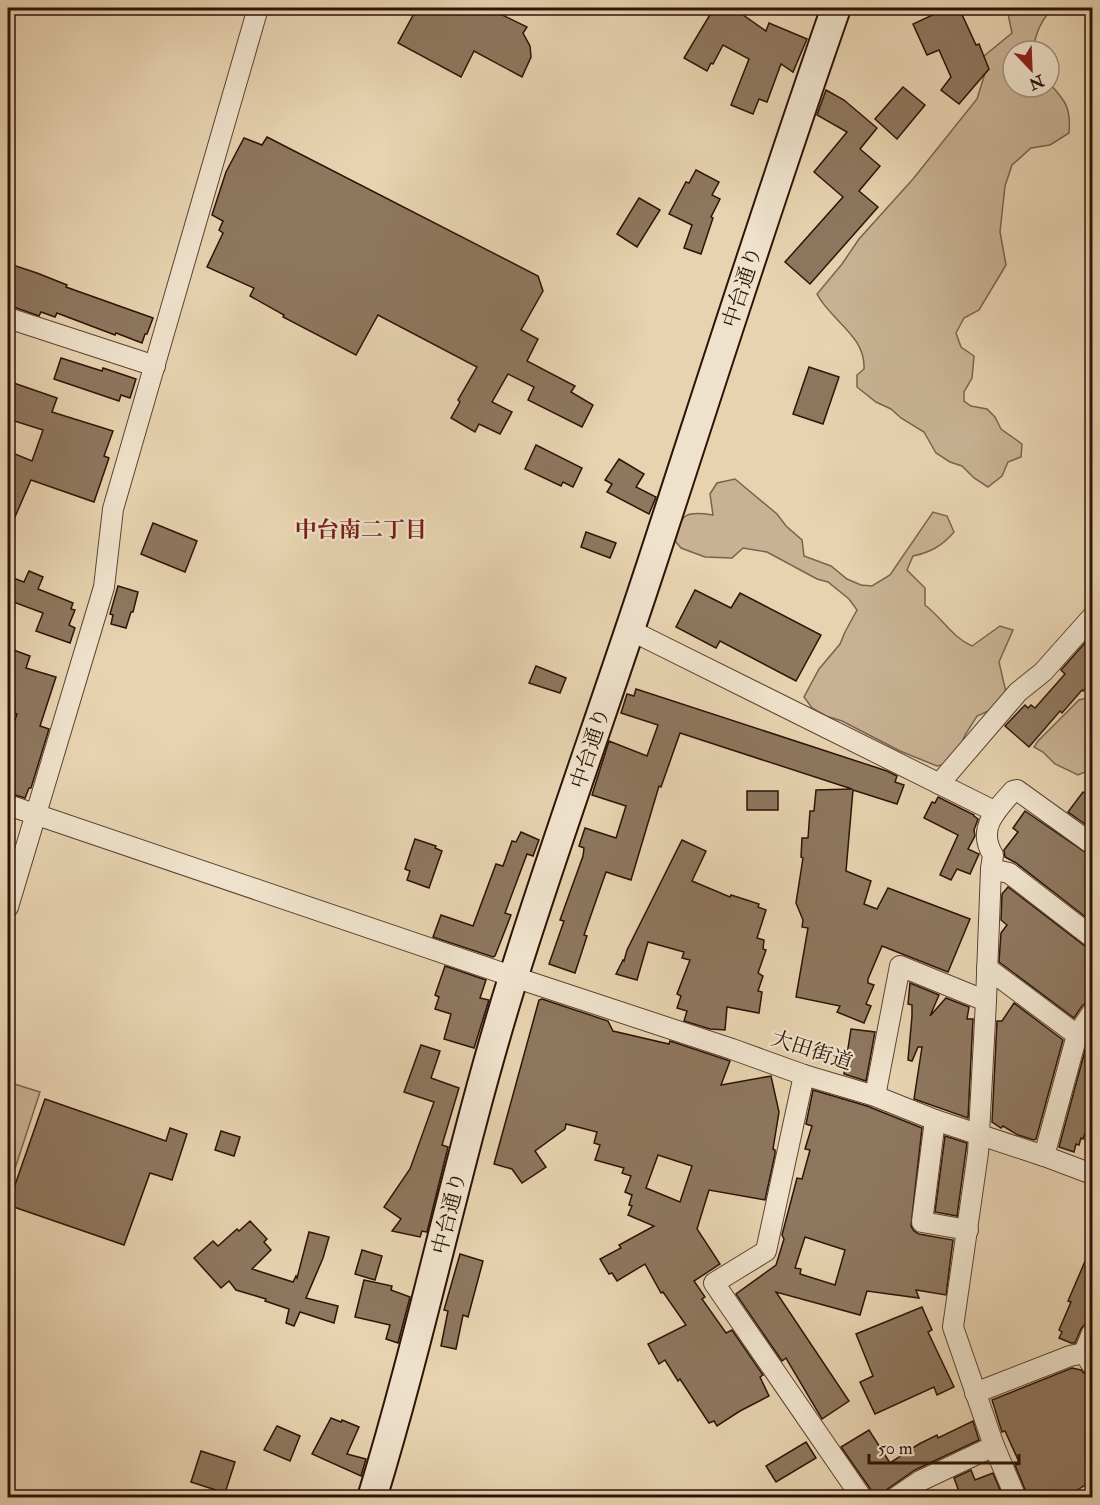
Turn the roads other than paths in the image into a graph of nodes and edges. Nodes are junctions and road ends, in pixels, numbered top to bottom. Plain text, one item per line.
1 (258, 8) edge
2 (836, 8) edge
3 (8, 318) edge
4 (155, 366) junction
5 (1092, 616) edge
6 (630, 630) junction
7 (939, 784) junction
8 (8, 805) edge
9 (994, 812) junction
10 (34, 815) junction
11 (1092, 844) edge
12 (991, 869) junction
13 (8, 907) edge
14 (1092, 937) edge
15 (987, 968) junction
16 (514, 977) junction
17 (986, 1001) junction
18 (1092, 1013) edge
19 (1077, 1035) junction
20 (804, 1075) junction
21 (875, 1096) junction
22 (935, 1120) junction
23 (978, 1134) junction
24 (1044, 1156) junction
25 (1092, 1174) edge
26 (968, 1230) junction
27 (1092, 1333) edge
28 (1088, 1359) edge
29 (975, 1393) junction
30 (994, 1446) junction
31 (1092, 1494) edge
32 (372, 1497) edge
33 (862, 1497) edge
34 (895, 1497) edge
35 (1016, 1497) edge
36 (1084, 1497) edge

1 - 4 street
2 - 6 street, 中台通り
3 - 4 street
4 - 10 street
5 - 7 street
6 - 7 street
6 - 16 street, 中台通り
7 - 9 street
8 - 10 street, 大田街道
9 - 11 street
9 - 12 street
10 - 13 street
10 - 16 street, 大田街道
12 - 14 street
12 - 15 street
15 - 17 street
15 - 19 street
16 - 20 street, 大田街道
16 - 32 street, 中台通り
17 - 21 street
17 - 23 street
18 - 19 street
19 - 24 street
20 - 21 street, 大田街道
20 - 33 street
21 - 22 street, 大田街道
22 - 23 street, 大田街道
22 - 26 street
23 - 24 street, 大田街道
23 - 26 street
24 - 25 street, 大田街道
26 - 29 street
27 - 28 street
28 - 29 street
29 - 30 street
30 - 34 street
30 - 35 street
31 - 36 street

